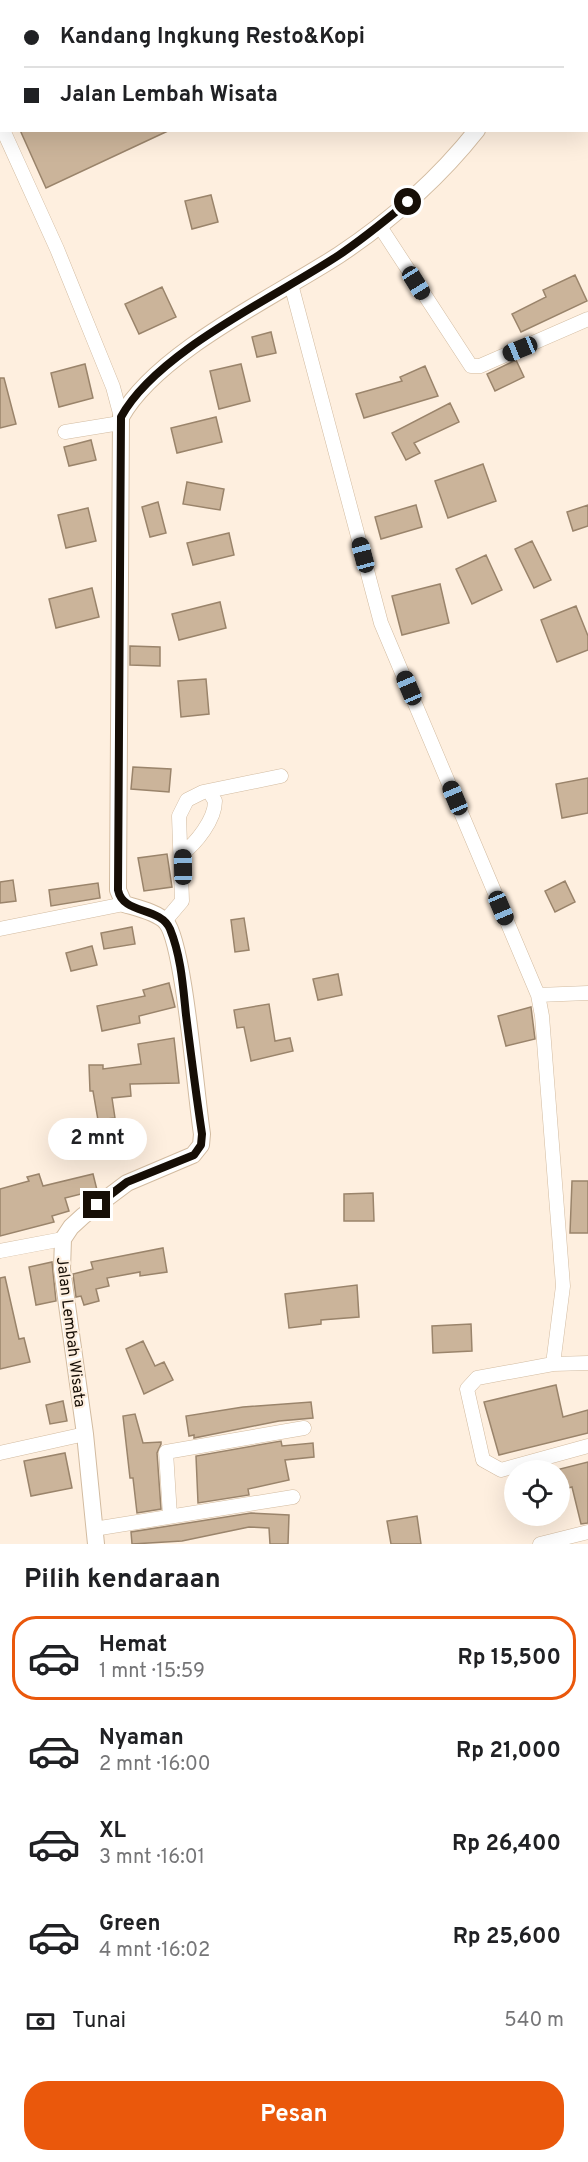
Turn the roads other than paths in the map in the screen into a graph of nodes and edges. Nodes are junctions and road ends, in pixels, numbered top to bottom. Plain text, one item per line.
1 (3, 132) edge
2 (475, 132) edge
3 (379, 225) junction
4 (291, 284) junction
5 (588, 319) edge
6 (113, 387) junction
7 (126, 410) junction
8 (65, 432) dead end
9 (281, 776) dead end
10 (210, 793) junction
11 (182, 854) junction
12 (124, 904) junction
13 (165, 921) junction
14 (0, 929) edge
15 (588, 993) edge
16 (538, 995) junction
17 (63, 1239) junction
18 (0, 1251) edge
19 (588, 1363) edge
20 (553, 1364) junction
21 (304, 1428) dead end
22 (85, 1434) junction
23 (588, 1446) edge
24 (0, 1453) edge
25 (293, 1497) dead end
26 (170, 1516) junction
27 (588, 1532) edge
28 (95, 1537) edge
29 (540, 1544) edge

1 - 6 street
2 - 3 street
3 - 4 street
3 - 5 street
4 - 7 street
4 - 16 street
6 - 7 street
6 - 7 street
7 - 8 street
7 - 12 street
9 - 10 street
10 - 11 street
10 - 11 street
11 - 13 street
12 - 13 street
12 - 14 street
13 - 17 street, Jalan Lembah Wisata
15 - 16 street
16 - 20 street
17 - 18 street
17 - 22 street, Jalan Lembah Wisata
19 - 20 street
20 - 23 street
21 - 26 street
22 - 24 street
22 - 28 street, Jalan Lembah Wisata
25 - 26 street
26 - 28 street
27 - 29 street

